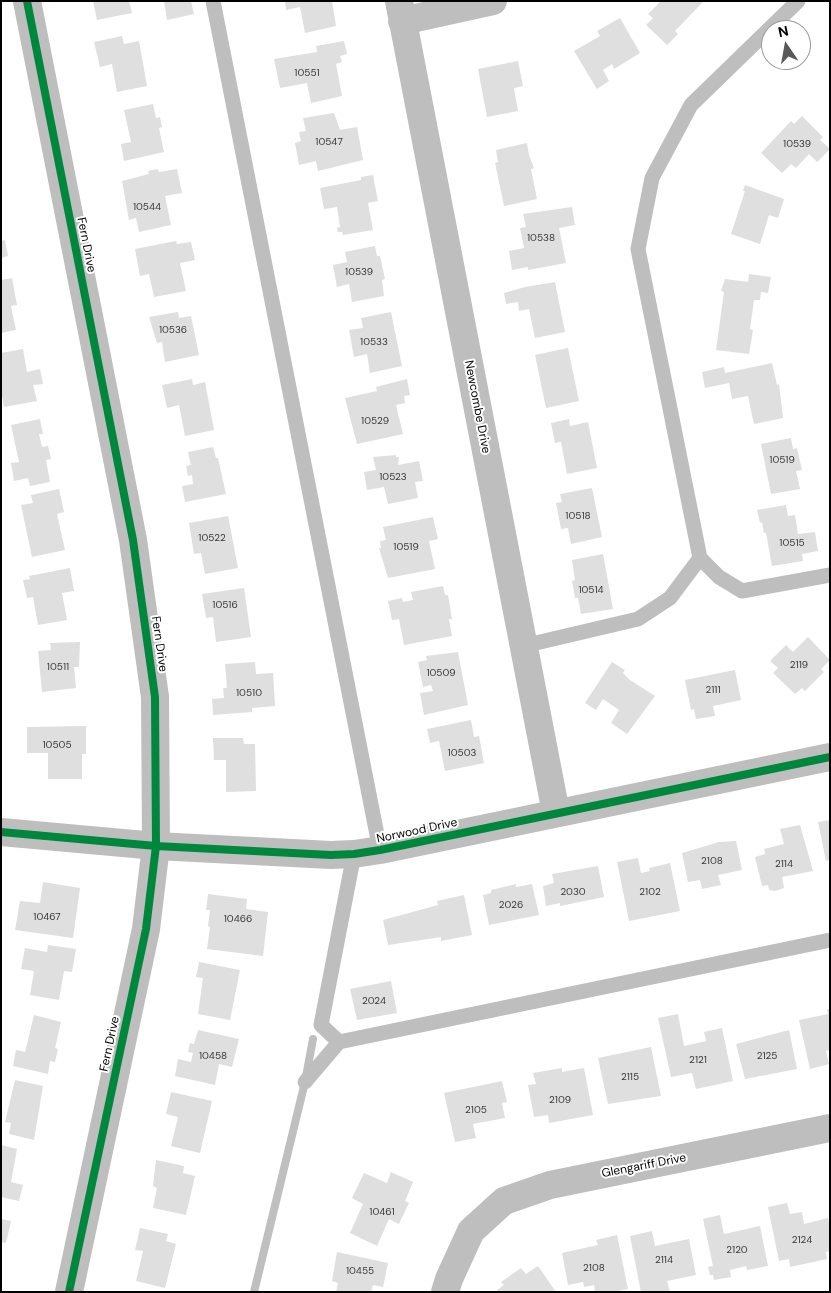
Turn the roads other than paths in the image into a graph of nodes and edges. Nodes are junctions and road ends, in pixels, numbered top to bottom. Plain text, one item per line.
1 (27, 1) edge
2 (213, 1) edge
3 (493, 1) edge
4 (798, 1) edge
5 (400, 11) edge
6 (700, 558) junction
7 (830, 575) edge
8 (523, 646) junction
9 (830, 757) edge
10 (556, 813) junction
11 (1, 832) edge
12 (156, 846) junction
13 (380, 850) junction
14 (354, 854) junction
15 (830, 940) edge
16 (339, 1042) junction
17 (305, 1082) dead end
18 (830, 1128) edge
19 (69, 1292) edge
20 (445, 1292) edge

1 - 12 street, Fern Drive
2 - 13 lane
3 - 5 street
4 - 6 lane
5 - 8 street, Newcombe Drive
6 - 7 lane
6 - 8 lane
8 - 10 street, Newcombe Drive
9 - 10 street, Norwood Drive
10 - 13 street, Norwood Drive
11 - 12 street, Norwood Drive
12 - 14 street, Norwood Drive
12 - 19 street, Fern Drive
13 - 14 street, Norwood Drive
14 - 16 lane
15 - 16 lane
16 - 17 lane
18 - 20 street, Glengariff Drive

